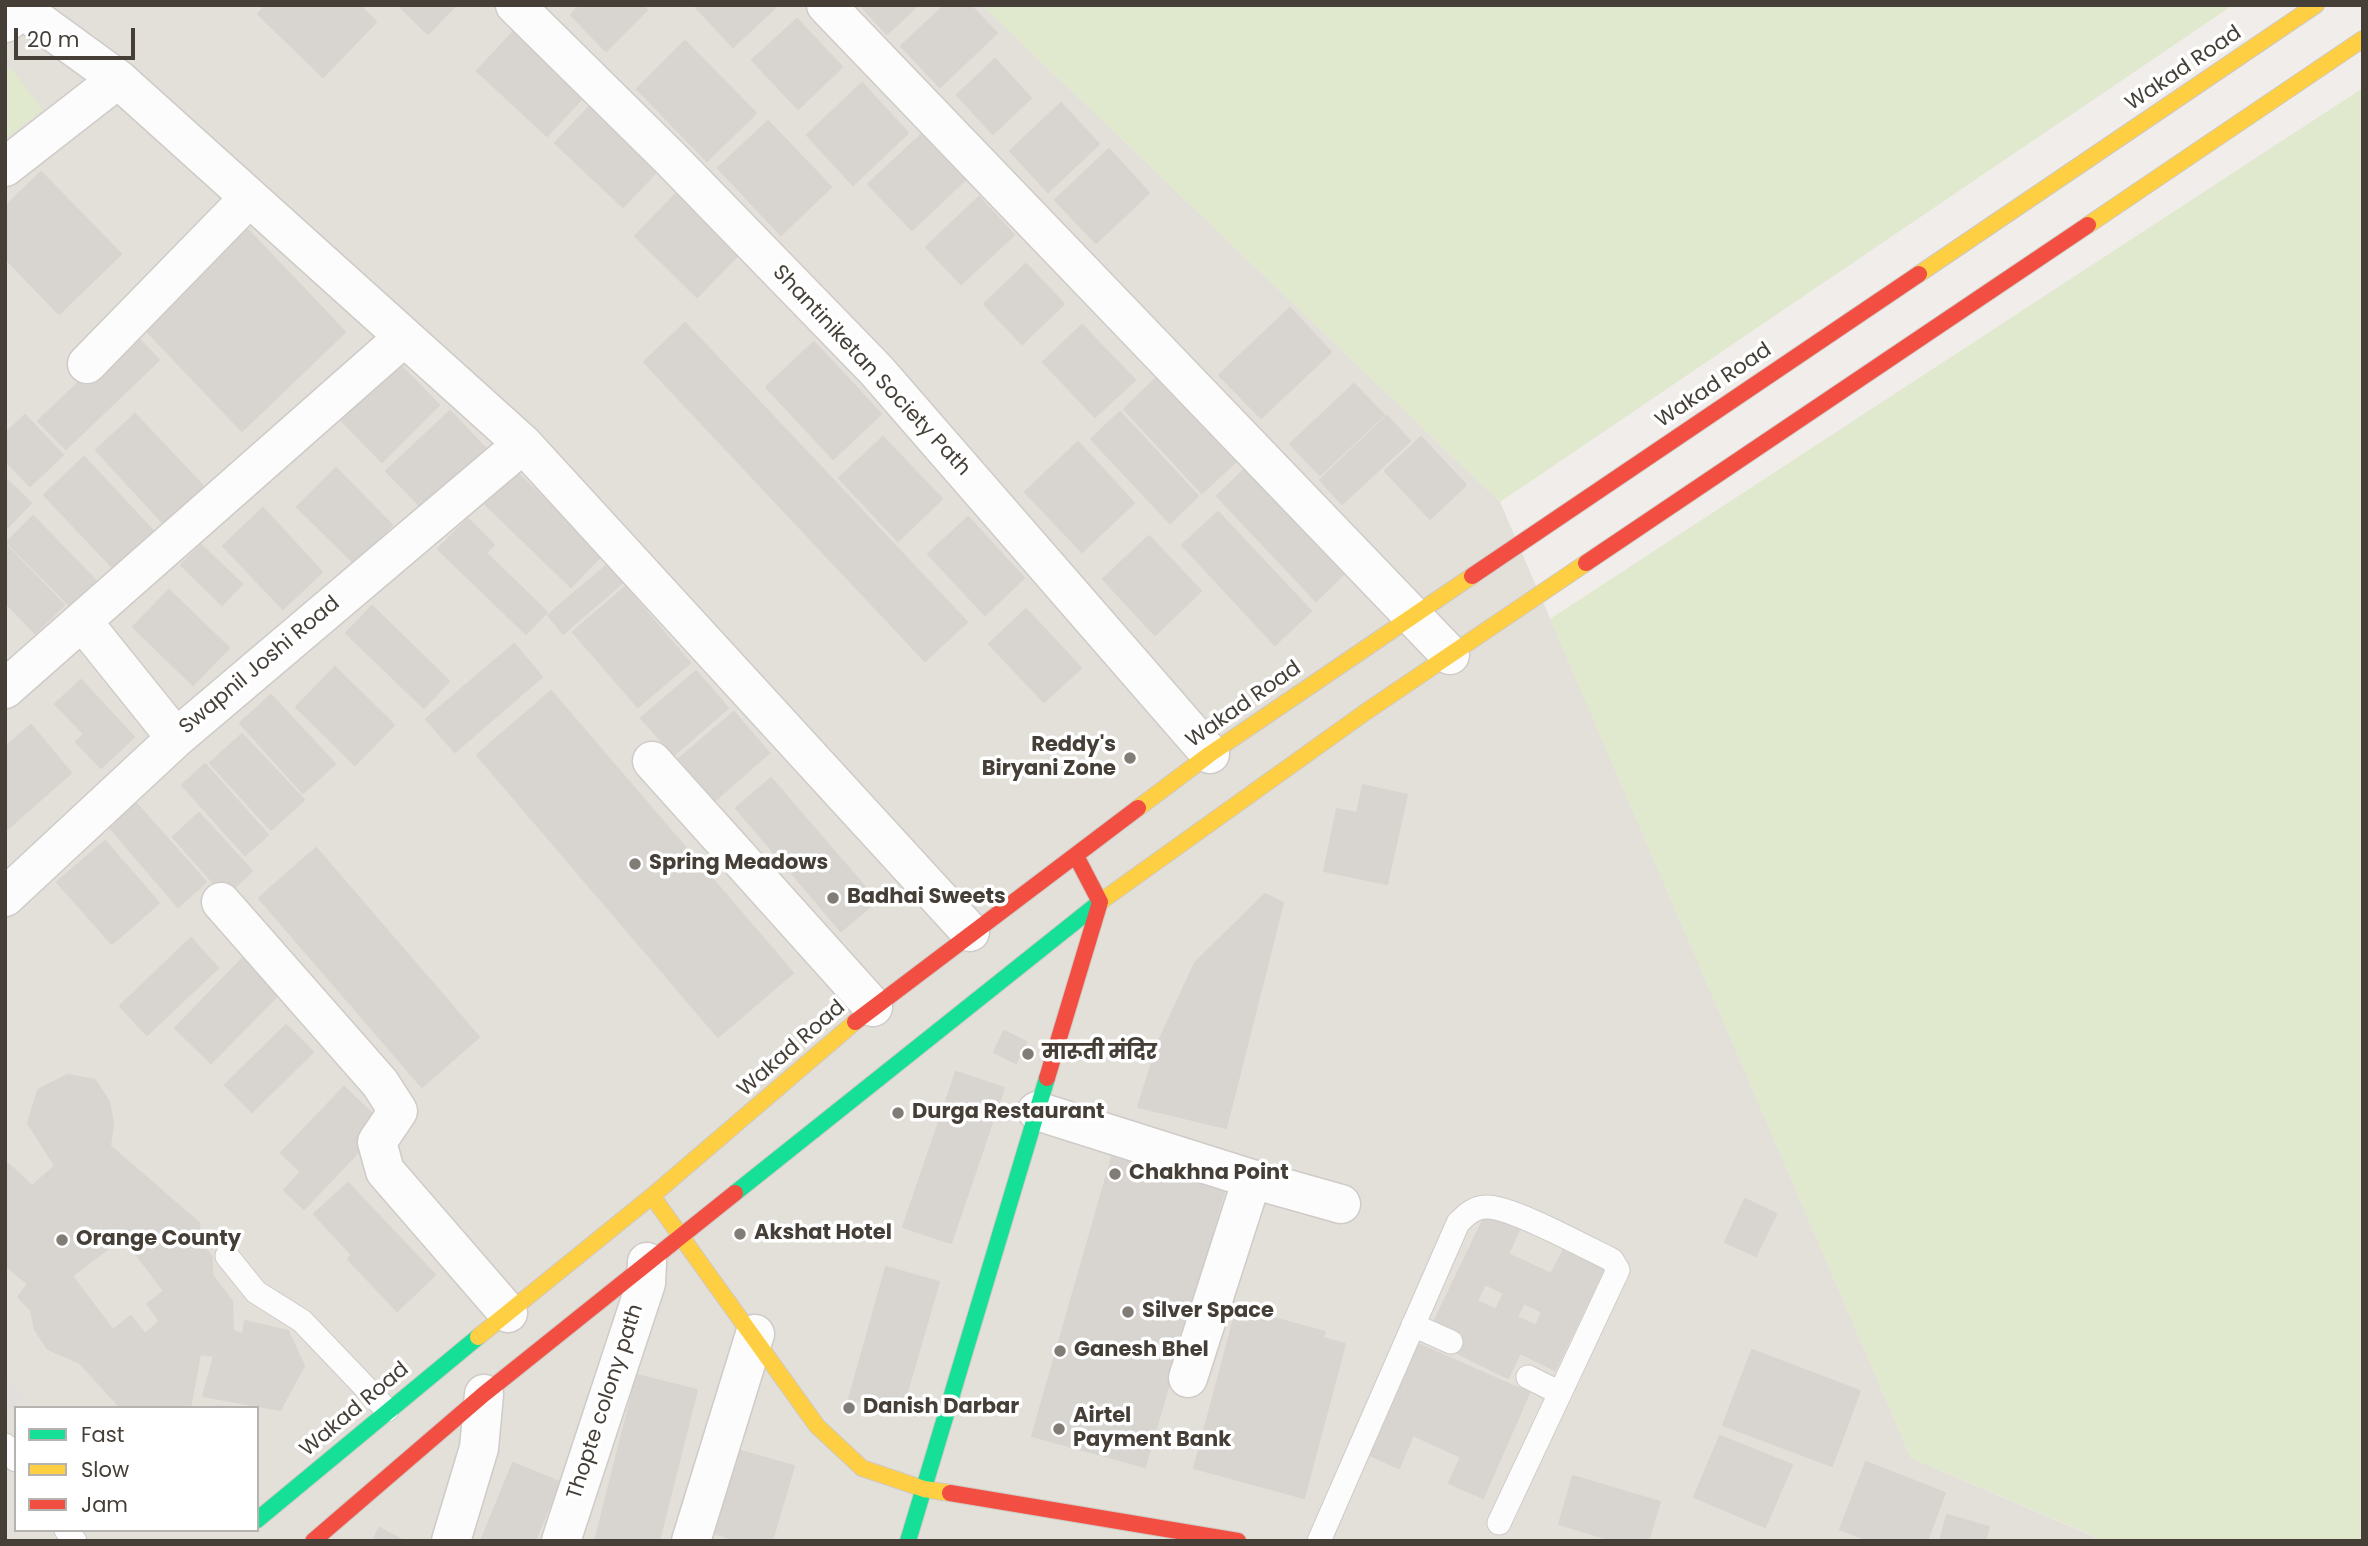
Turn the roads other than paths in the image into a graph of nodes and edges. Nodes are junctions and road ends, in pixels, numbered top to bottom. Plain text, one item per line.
1 (515, 5) edge
2 (826, 5) edge
3 (2316, 5) edge
4 (5, 23) edge
5 (2363, 39) edge
6 (118, 79) junction
7 (5, 167) edge
8 (250, 198) junction
9 (403, 338) junction
10 (87, 364) dead end
11 (523, 444) junction
12 (1413, 614) junction
13 (82, 621) junction
14 (1450, 655) junction
15 (5, 689) edge
16 (176, 738) junction
17 (1210, 754) junction
18 (652, 761) dead end
19 (1076, 856) junction
20 (5, 897) edge
21 (221, 902) dead end
22 (1100, 902) junction
23 (970, 932) junction
24 (873, 1007) junction
25 (1037, 1111) junction
26 (1252, 1179) junction
27 (652, 1196) junction
28 (1341, 1204) dead end
29 (682, 1235) junction
30 (227, 1256) dead end
31 (647, 1262) junction
32 (508, 1314) junction
33 (1413, 1325) junction
34 (754, 1335) junction
35 (1451, 1342) dead end
36 (1528, 1377) dead end
37 (1188, 1378) dead end
38 (1560, 1393) junction
39 (484, 1394) junction
40 (387, 1410) junction
41 (924, 1489) junction
42 (259, 1518) edge
43 (1499, 1523) dead end
44 (1141, 1532) edge
45 (313, 1541) edge
46 (451, 1541) edge
47 (561, 1541) edge
48 (691, 1541) edge
49 (908, 1541) edge
50 (1238, 1541) edge
51 (1319, 1541) edge

1 - 17 street, Shantiniketan Society Path
2 - 12 street
3 - 12 main road, Wakad Road
4 - 6 street
5 - 14 main road
6 - 7 street
6 - 8 street
8 - 9 street
8 - 10 street
9 - 11 street
9 - 13 street
11 - 16 street, Swapnil Joshi Road
11 - 23 street
12 - 14 street
12 - 17 main road, Wakad Road
13 - 15 street
13 - 16 street
14 - 22 main road
16 - 20 street, Swapnil Joshi Road
17 - 19 main road, Wakad Road
18 - 24 street
19 - 22 main road
19 - 23 main road, Wakad Road
21 - 32 street
22 - 25 main road
22 - 29 main road
23 - 24 main road, Wakad Road
24 - 27 main road, Wakad Road
25 - 26 street
25 - 41 main road
26 - 28 street
26 - 37 street
27 - 29 main road
27 - 32 main road, Wakad Road
29 - 31 main road
29 - 34 main road
30 - 40 lane
31 - 39 main road
31 - 47 street, Thopte colony path
32 - 40 main road, Wakad Road
33 - 35 lane
33 - 38 lane
33 - 51 lane
34 - 41 main road
34 - 48 street
36 - 38 lane
38 - 43 lane
39 - 45 main road
39 - 46 street
40 - 42 main road, Wakad Road
41 - 44 main road
41 - 49 main road
44 - 50 main road

